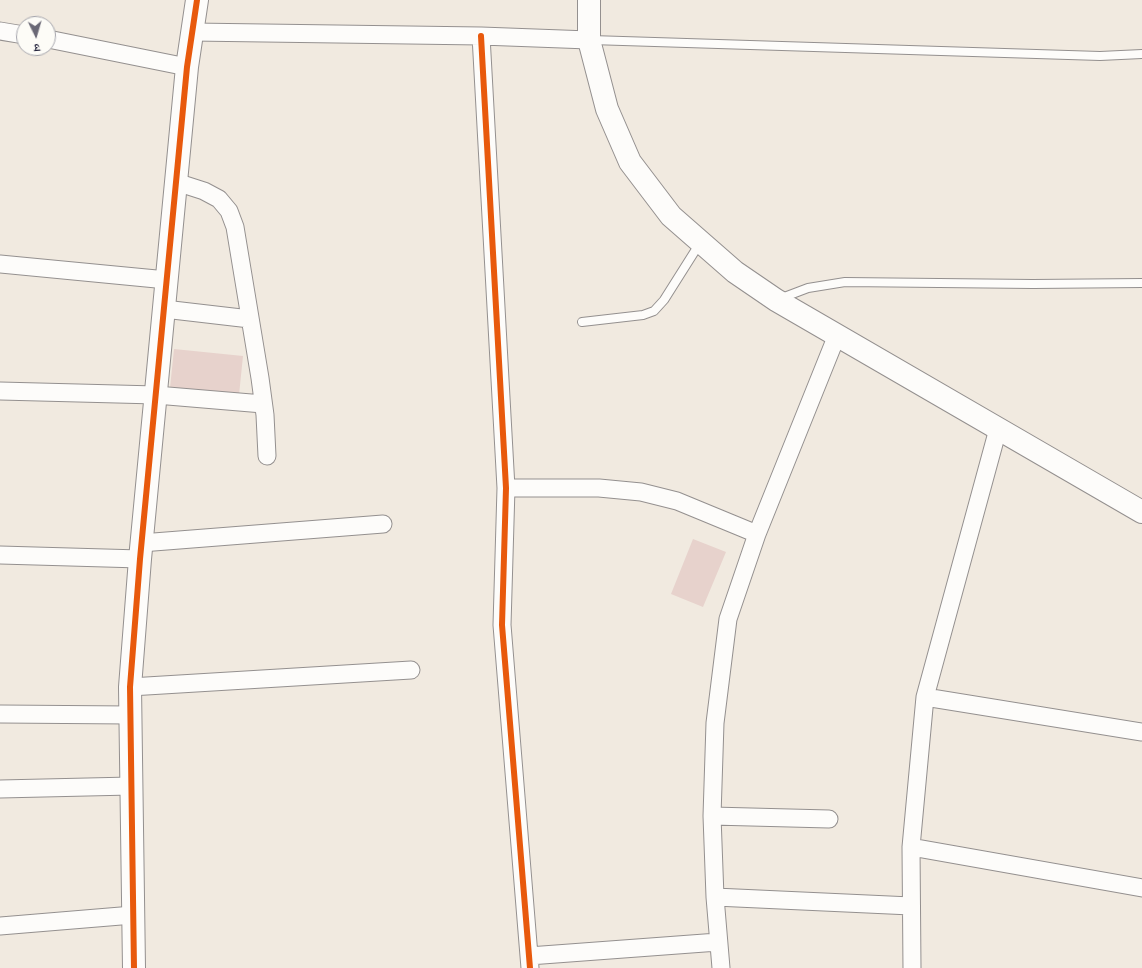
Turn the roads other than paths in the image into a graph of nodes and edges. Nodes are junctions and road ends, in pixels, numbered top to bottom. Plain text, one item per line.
1 (196, 0) edge
2 (589, 0) edge
3 (0, 31) edge
4 (192, 32) junction
5 (16, 34) edge
6 (481, 36) junction
7 (589, 40) junction
8 (56, 41) edge
9 (1142, 54) edge
10 (187, 67) junction
11 (176, 182) junction
12 (701, 242) junction
13 (0, 264) edge
14 (167, 280) junction
15 (1142, 283) edge
16 (776, 300) junction
17 (164, 309) junction
18 (250, 319) junction
19 (582, 322) dead end
20 (837, 335) junction
21 (0, 391) edge
22 (156, 395) junction
23 (263, 404) junction
24 (998, 429) junction
25 (267, 456) dead end
26 (506, 488) junction
27 (1142, 512) edge
28 (383, 524) dead end
29 (756, 534) junction
30 (141, 551) junction
31 (0, 555) edge
32 (411, 670) dead end
33 (130, 687) junction
34 (925, 697) junction
35 (0, 714) edge
36 (130, 715) junction
37 (1142, 732) edge
38 (132, 786) junction
39 (0, 789) edge
40 (712, 816) junction
41 (829, 819) dead end
42 (911, 847) junction
43 (1142, 888) edge
44 (715, 897) junction
45 (911, 906) junction
46 (133, 915) junction
47 (0, 926) edge
48 (718, 942) junction
49 (529, 962) edge
50 (134, 968) edge
51 (721, 968) edge
52 (912, 968) edge

1 - 4 street
2 - 7 street
3 - 5 street
4 - 6 street
4 - 10 street
6 - 7 street
6 - 26 street
7 - 9 lane
7 - 12 street
8 - 10 street
10 - 11 street
11 - 14 street
11 - 18 street
12 - 16 street
12 - 19 lane
13 - 14 street
14 - 17 street
15 - 16 lane
16 - 20 street
17 - 18 street
17 - 22 street
18 - 23 street
20 - 24 street
20 - 29 street
21 - 22 street
22 - 23 street
22 - 30 street
23 - 25 street
24 - 27 street
24 - 34 street
26 - 29 street
26 - 49 street
28 - 30 street
29 - 40 street
30 - 31 street
30 - 33 street
32 - 33 street
33 - 36 street
34 - 37 street
34 - 42 street
35 - 36 street
36 - 38 street
38 - 39 street
38 - 46 street
40 - 41 street
40 - 44 street
42 - 43 street
42 - 45 street
44 - 45 street
44 - 48 street
45 - 52 street
46 - 47 street
46 - 50 street
48 - 49 street
48 - 51 street

